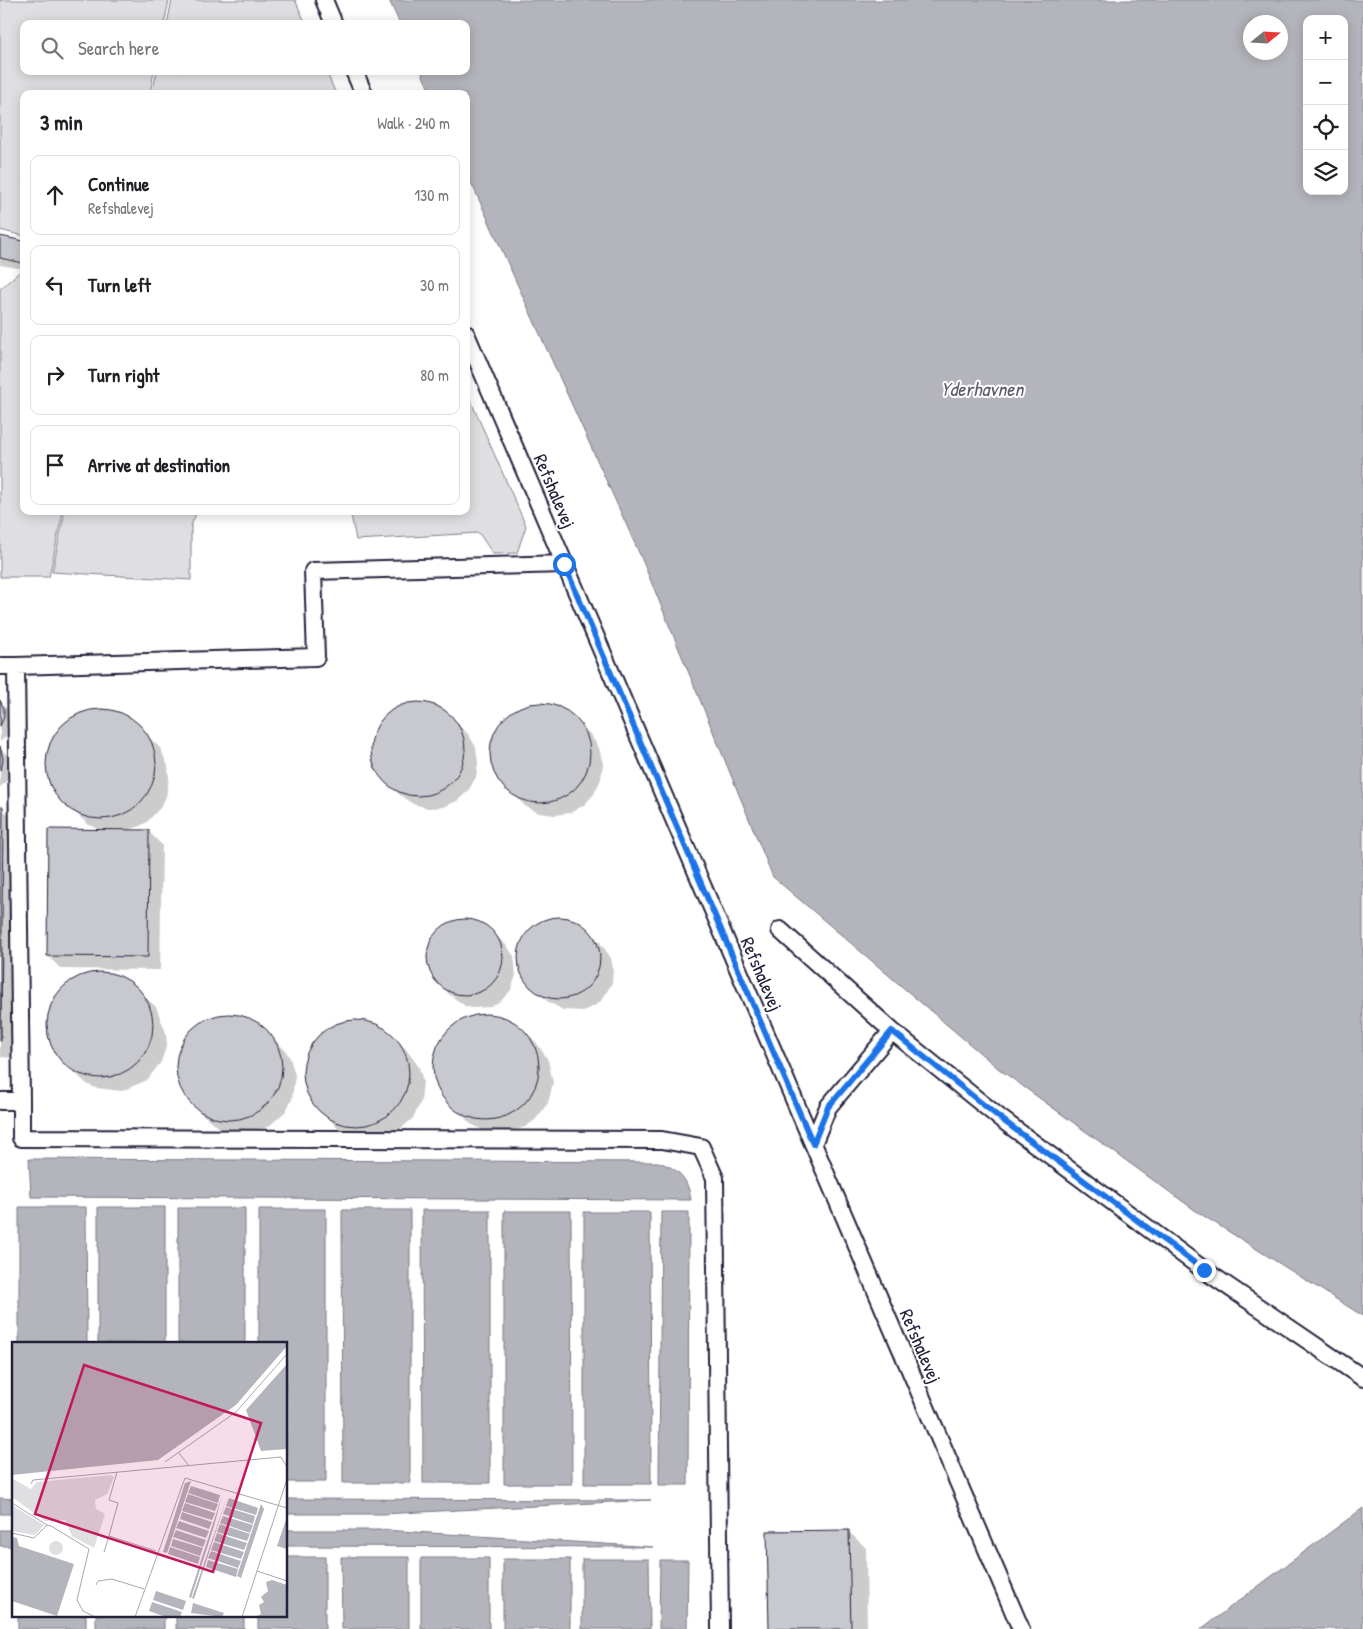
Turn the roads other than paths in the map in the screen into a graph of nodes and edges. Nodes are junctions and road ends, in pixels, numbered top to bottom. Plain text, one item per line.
1 (324, 0) edge
2 (332, 20) edge
3 (356, 75) edge
4 (362, 90) edge
5 (470, 343) edge
6 (564, 564) junction
7 (0, 666) edge
8 (16, 666) junction
9 (780, 930) dead end
10 (892, 1031) junction
11 (0, 1101) edge
12 (21, 1101) junction
13 (813, 1144) junction
14 (1363, 1378) edge
15 (720, 1629) edge
16 (1020, 1629) edge

1 - 2 lane
3 - 4 lane
5 - 6 lane, Refshalevej
6 - 8 lane
6 - 13 lane, Refshalevej
7 - 8 lane
8 - 12 lane
9 - 10 lane
10 - 13 lane
10 - 14 lane
11 - 12 lane
12 - 15 lane
13 - 16 lane, Refshalevej

